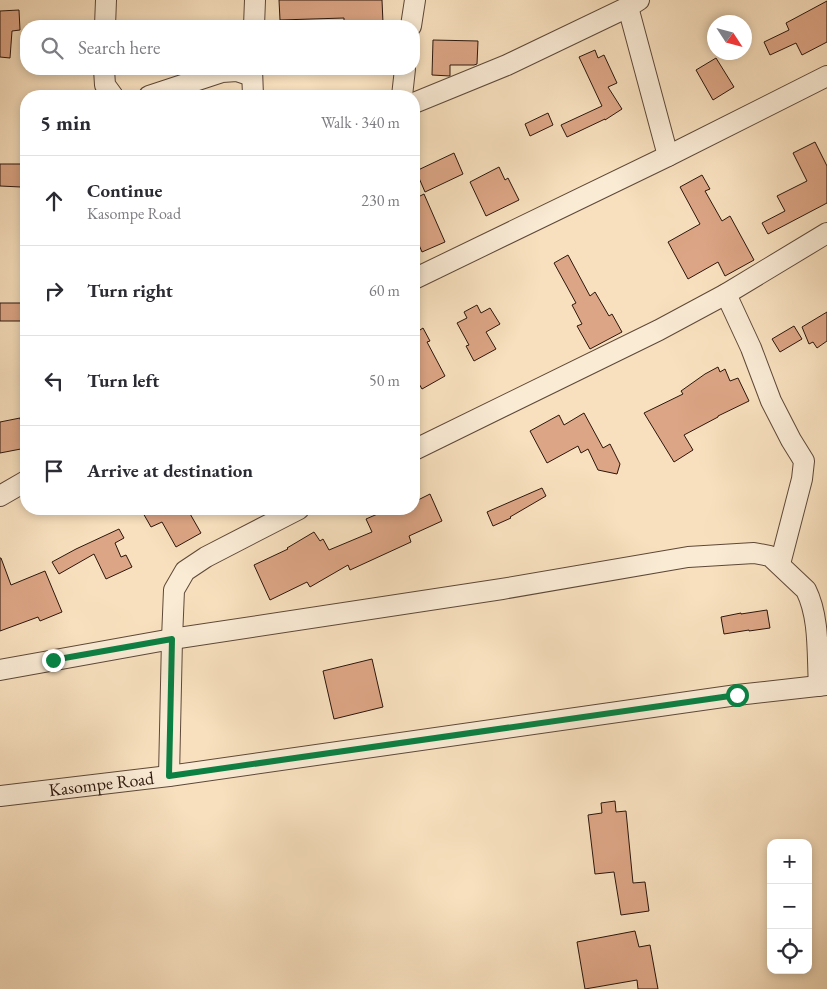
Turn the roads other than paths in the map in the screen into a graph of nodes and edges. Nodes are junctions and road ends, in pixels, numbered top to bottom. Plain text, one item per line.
1 (106, 0) edge
2 (255, 0) edge
3 (415, 0) edge
4 (633, 3) edge
5 (105, 20) edge
6 (254, 20) edge
7 (412, 20) edge
8 (104, 75) edge
9 (213, 75) edge
10 (252, 75) edge
11 (405, 75) edge
12 (827, 76) edge
13 (109, 90) edge
14 (167, 90) edge
15 (252, 90) edge
16 (403, 90) edge
17 (420, 101) edge
18 (668, 156) junction
19 (827, 233) edge
20 (420, 276) edge
21 (726, 294) junction
22 (420, 447) edge
23 (20, 484) edge
24 (0, 496) edge
25 (288, 515) edge
26 (780, 564) junction
27 (172, 639) junction
28 (0, 670) edge
29 (823, 686) edge
30 (169, 776) junction
31 (0, 796) edge

1 - 5 street
2 - 6 street
3 - 7 street
4 - 17 street
4 - 18 street
8 - 13 street
9 - 14 street
10 - 15 street
11 - 16 street
12 - 18 street
18 - 20 street
19 - 21 street
21 - 22 street
21 - 26 street
23 - 24 street
25 - 27 street
26 - 27 street
26 - 29 street
27 - 28 street
27 - 30 street
29 - 30 street, Kasompe Road
30 - 31 street, Kasompe Road

